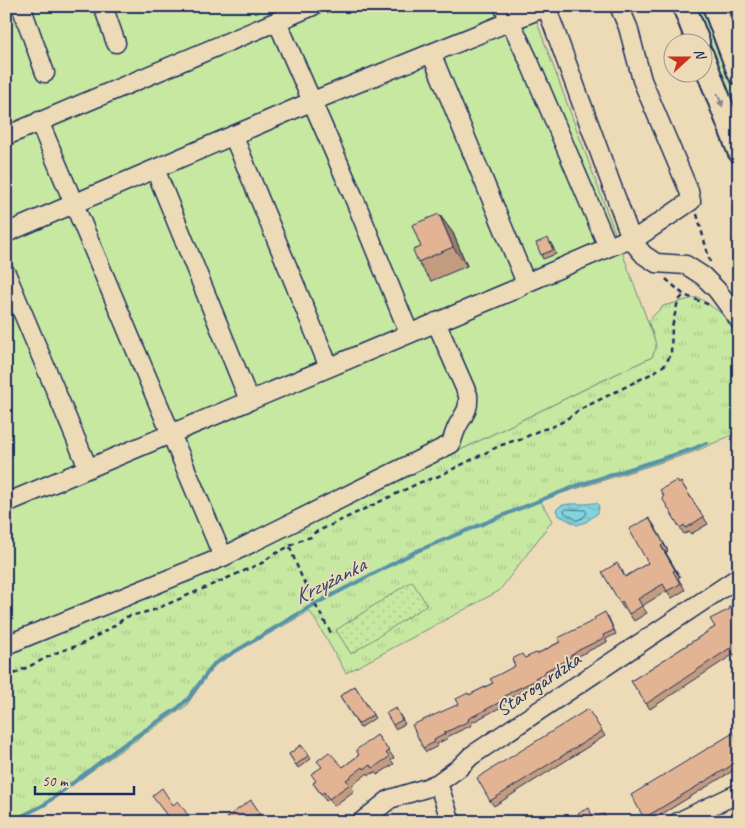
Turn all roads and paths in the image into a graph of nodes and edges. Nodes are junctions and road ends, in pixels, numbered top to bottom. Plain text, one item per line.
1 (21, 6) edge
2 (103, 6) edge
3 (313, 6) edge
4 (547, 6) edge
5 (619, 6) edge
6 (684, 6) edge
7 (714, 6) edge
8 (506, 13) edge
9 (277, 21) junction
10 (694, 32) edge
11 (116, 43) dead end
12 (431, 52) junction
13 (45, 73) dead end
14 (739, 73) edge
15 (712, 81) edge
16 (313, 101) junction
17 (39, 121) junction
18 (233, 135) junction
19 (6, 136) edge
20 (739, 151) edge
21 (156, 169) junction
22 (692, 201) junction
23 (74, 204) junction
24 (6, 233) edge
25 (631, 239) junction
26 (608, 247) junction
27 (656, 263) junction
28 (6, 273) edge
29 (526, 283) junction
30 (717, 290) junction
31 (684, 296) junction
32 (734, 314) edge
33 (436, 322) junction
34 (409, 333) junction
35 (329, 367) junction
36 (250, 400) junction
37 (170, 434) junction
38 (88, 468) junction
39 (8, 498) edge
40 (290, 546) junction
41 (223, 557) junction
42 (739, 577) edge
43 (331, 632) dead end
44 (6, 646) edge
45 (6, 678) edge
46 (438, 783) junction
47 (739, 793) edge
48 (361, 822) edge
49 (451, 822) edge
50 (678, 822) edge

1 - 13 street
2 - 11 street
3 - 9 street
4 - 8 street
4 - 25 street
5 - 22 street
6 - 10 main road
7 - 14 main road
8 - 12 street
8 - 26 street
9 - 16 street
9 - 17 street
12 - 16 street
12 - 29 street
15 -> 20 main road
16 - 18 street
16 - 34 street
17 - 19 street
17 - 23 street
18 - 21 street
18 - 35 street
21 - 23 street
21 - 36 street
22 - 25 street
22 - 30 path
23 - 24 street
23 - 37 street
25 - 26 street
25 - 27 street
26 - 29 street
27 - 30 street
27 - 31 path
28 - 38 street
29 - 33 street
30 - 32 street
31 - 32 path
31 - 40 path
33 - 34 street
33 - 41 street
34 - 35 street
35 - 36 street
36 - 37 street
37 - 38 street
37 - 41 street
38 - 39 street
40 - 43 path
40 - 45 path
41 - 44 street
42 - 46 street, Starogardzka
46 - 48 street, Starogardzka
46 - 49 street
47 - 50 street

